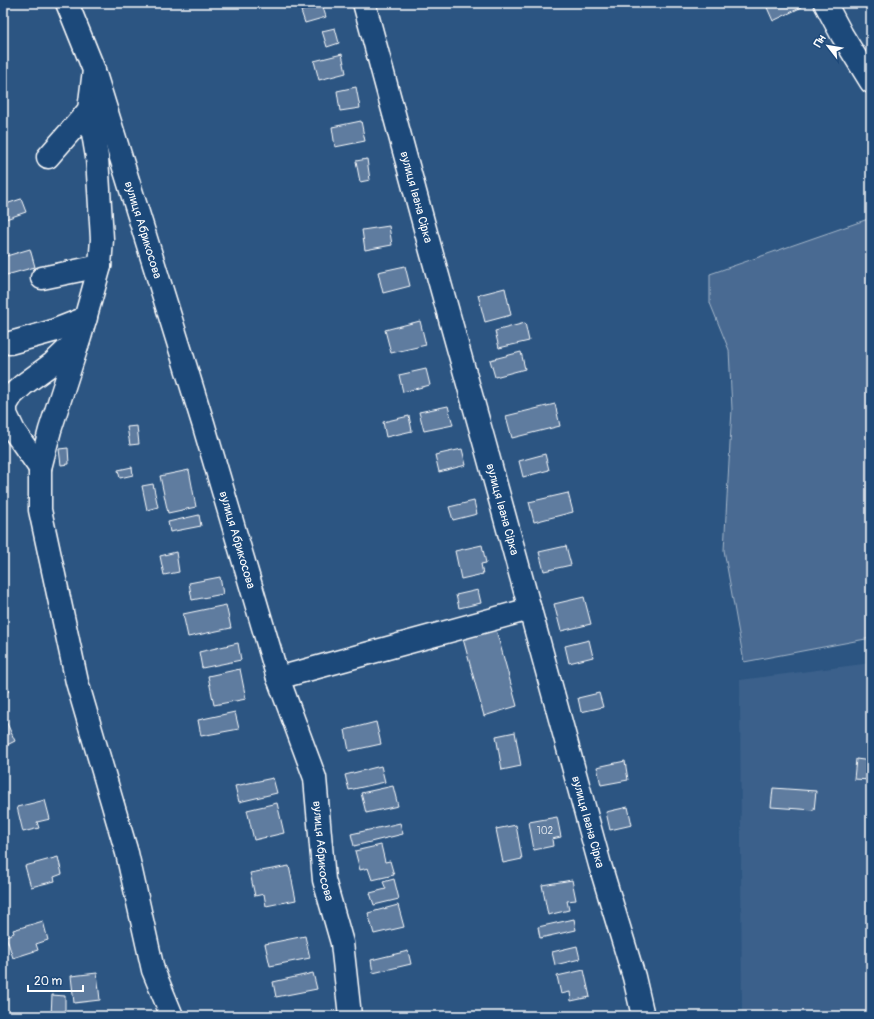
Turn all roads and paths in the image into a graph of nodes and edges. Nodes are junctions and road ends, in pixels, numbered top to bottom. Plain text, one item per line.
1 (67, 3) edge
2 (364, 3) edge
3 (825, 3) edge
4 (94, 70) junction
5 (871, 82) edge
6 (89, 110) junction
7 (48, 157) dead end
8 (100, 266) junction
9 (42, 278) dead end
10 (83, 327) junction
11 (10, 343) dead end
12 (40, 468) junction
13 (530, 609) junction
14 (278, 678) junction
15 (172, 1016) edge
16 (350, 1016) edge
17 (643, 1016) edge

1 - 4 street, вулиця Абрикосова
2 - 13 street, вулиця Івана Сірка
3 - 5 street
4 - 6 street, вулиця Абрикосова
4 - 14 street, вулиця Абрикосова
6 - 7 street
6 - 8 street, вулиця Абрикосова
8 - 9 street
8 - 10 street, вулиця Абрикосова
10 - 11 street
10 - 12 street, вулиця Абрикосова
10 - 12 street
12 - 15 street, вулиця Абрикосова
13 - 14 street
13 - 17 street, вулиця Івана Сірка
14 - 16 street, вулиця Абрикосова

